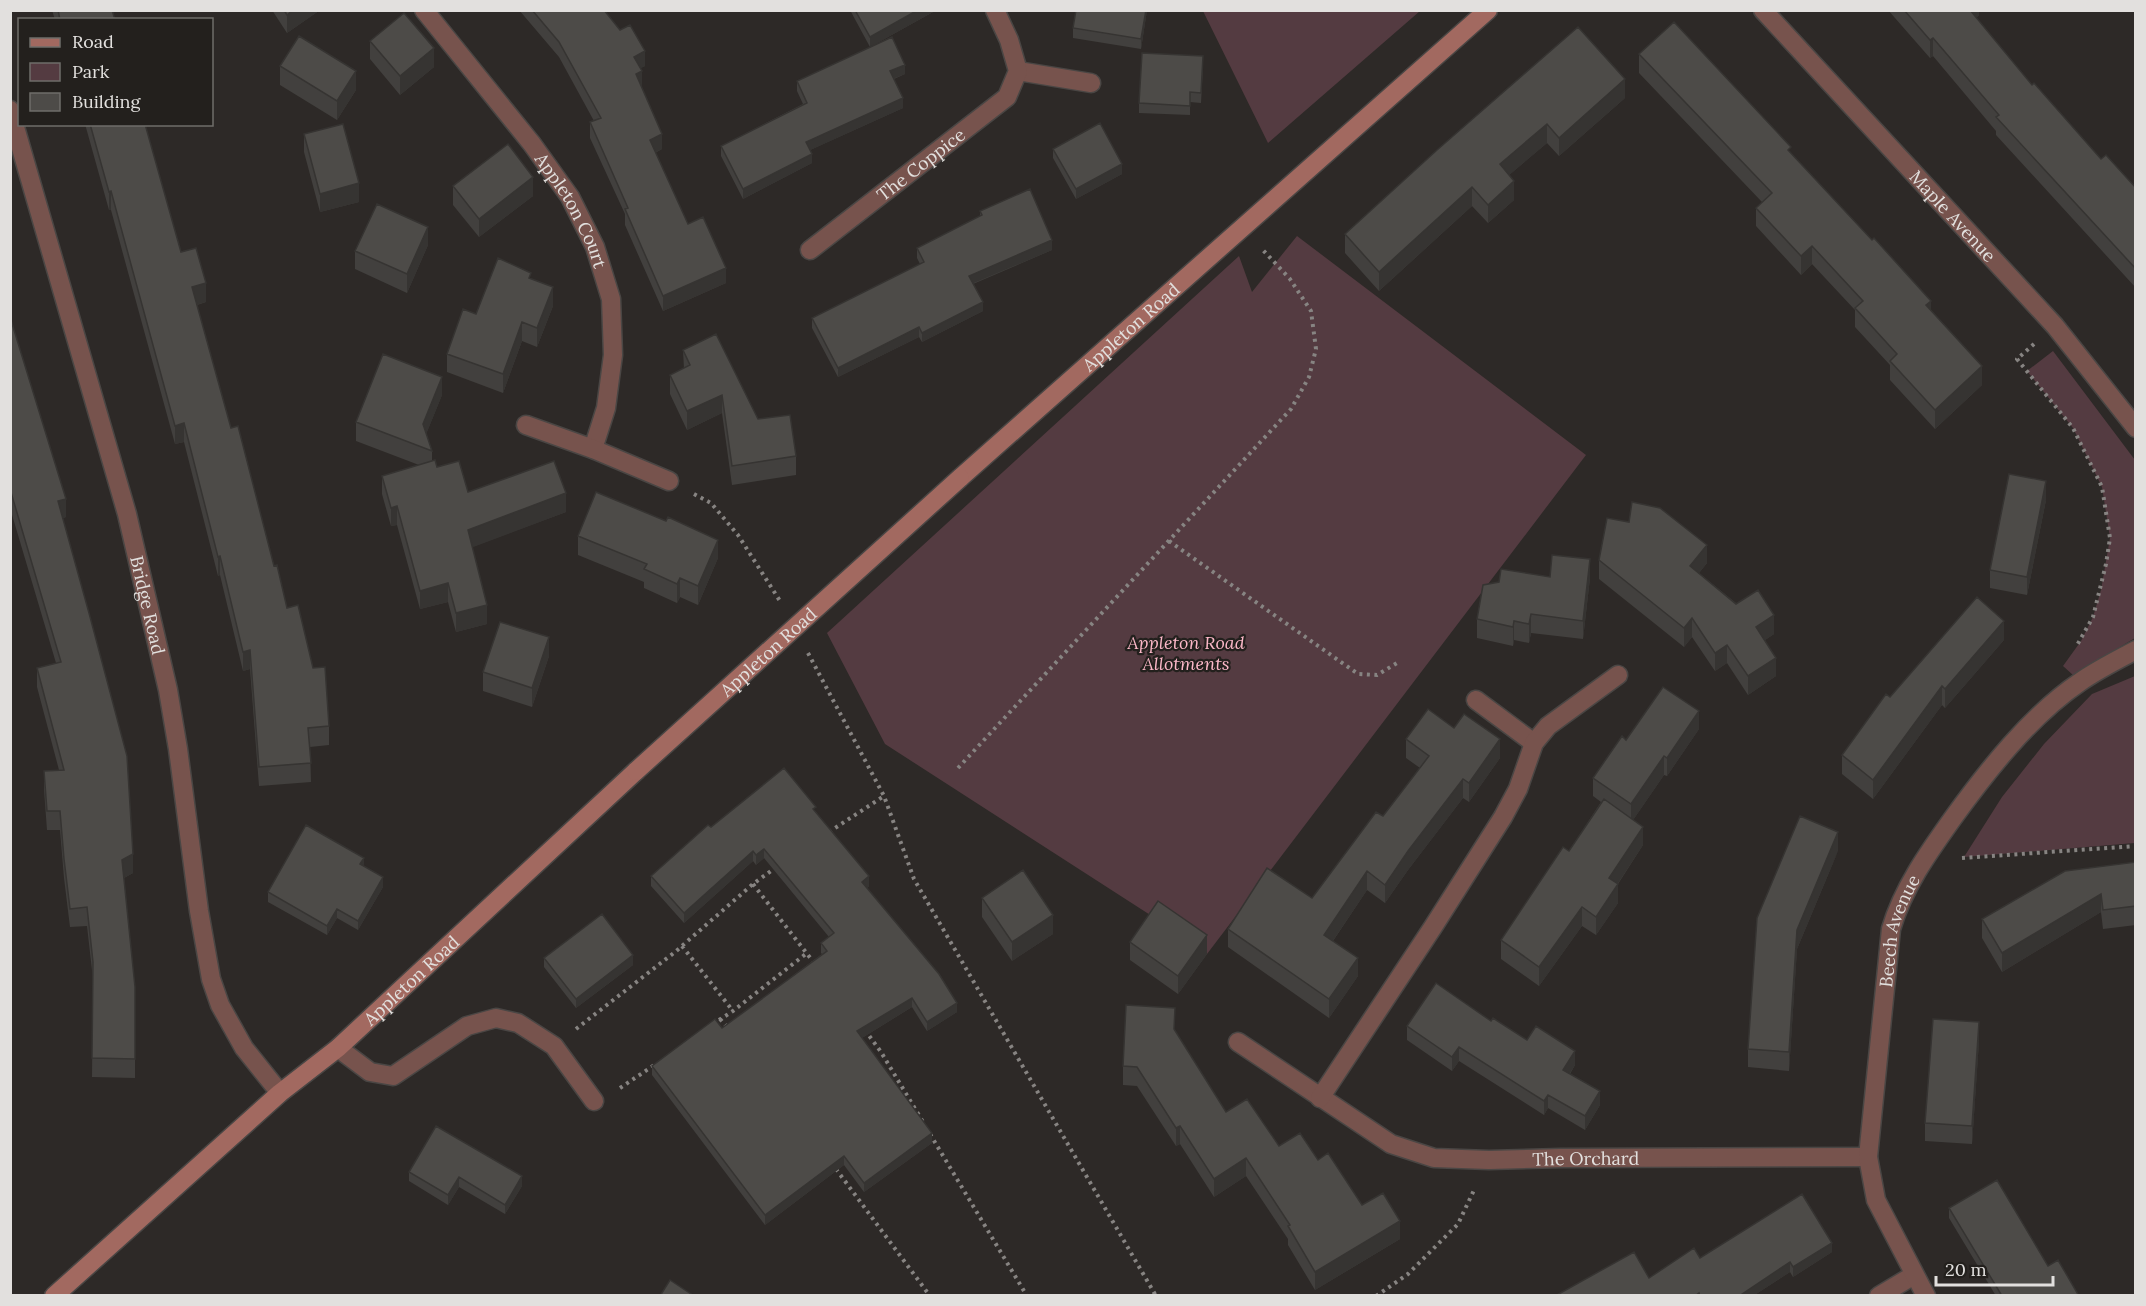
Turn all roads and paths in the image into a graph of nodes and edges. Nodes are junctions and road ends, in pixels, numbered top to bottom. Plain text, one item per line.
1 (424, 10) edge
2 (995, 10) edge
3 (1488, 10) edge
4 (1762, 10) edge
5 (1018, 71) junction
6 (1090, 83) dead end
7 (10, 110) edge
8 (1242, 228) junction
9 (810, 250) dead end
10 (2055, 326) junction
11 (526, 425) dead end
12 (2136, 428) edge
13 (593, 449) junction
14 (669, 481) dead end
15 (711, 503) dead end
16 (1169, 541) junction
17 (784, 609) dead end
18 (2075, 649) dead end
19 (806, 650) dead end
20 (2136, 650) edge
21 (1397, 663) dead end
22 (1618, 675) dead end
23 (1476, 700) dead end
24 (1534, 743) junction
25 (958, 768) dead end
26 (884, 796) junction
27 (826, 834) edge
28 (2136, 846) edge
29 (1922, 861) junction
30 (781, 864) edge
31 (753, 884) junction
32 (682, 946) junction
33 (807, 954) junction
34 (820, 971) edge
35 (734, 1011) junction
36 (720, 1019) junction
37 (711, 1025) edge
38 (861, 1025) edge
39 (734, 1035) edge
40 (1238, 1042) dead end
41 (554, 1046) junction
42 (338, 1048) junction
43 (657, 1064) edge
44 (280, 1094) junction
45 (1320, 1098) junction
46 (594, 1101) joint
47 (1868, 1157) junction
48 (1489, 1160) junction
49 (831, 1163) edge
50 (1914, 1275) junction
51 (54, 1296) edge
52 (930, 1296) edge
53 (1027, 1296) edge
54 (1156, 1296) edge
55 (1376, 1296) edge
56 (1879, 1296) edge
57 (1926, 1296) edge

1 - 13 street, Appleton Court
2 - 5 street
3 - 8 street, Appleton Road
4 - 10 street, Maple Avenue
5 - 6 street
5 - 9 street, The Coppice
7 - 44 street, Bridge Road
8 - 16 path
8 - 42 street, Appleton Road, bridge
10 - 12 street, Maple Avenue
10 - 18 path
11 - 13 street
13 - 14 street
15 - 17 path
16 - 21 path
16 - 25 path
19 - 26 path
20 - 29 street, Beech Avenue
22 - 24 street
23 - 24 street
24 - 45 street
26 - 27 path
26 - 54 path
28 - 29 path
29 - 47 street, Beech Avenue
30 - 31 path
31 - 32 path
31 - 33 path
32 - 35 path
32 - 41 path
33 - 34 path
33 - 35 path
35 - 36 path
36 - 37 path
36 - 39 path
38 - 53 path
40 - 45 street, The Orchard
41 - 42 street
41 - 46 street
42 - 44 street, Appleton Road
43 - 46 path
44 - 51 street, Appleton Road
45 - 48 street, The Orchard
47 - 48 street, The Orchard
47 - 50 street, Beech Avenue
48 - 55 path
49 - 52 path
50 - 56 street
50 - 57 street, Beech Avenue

